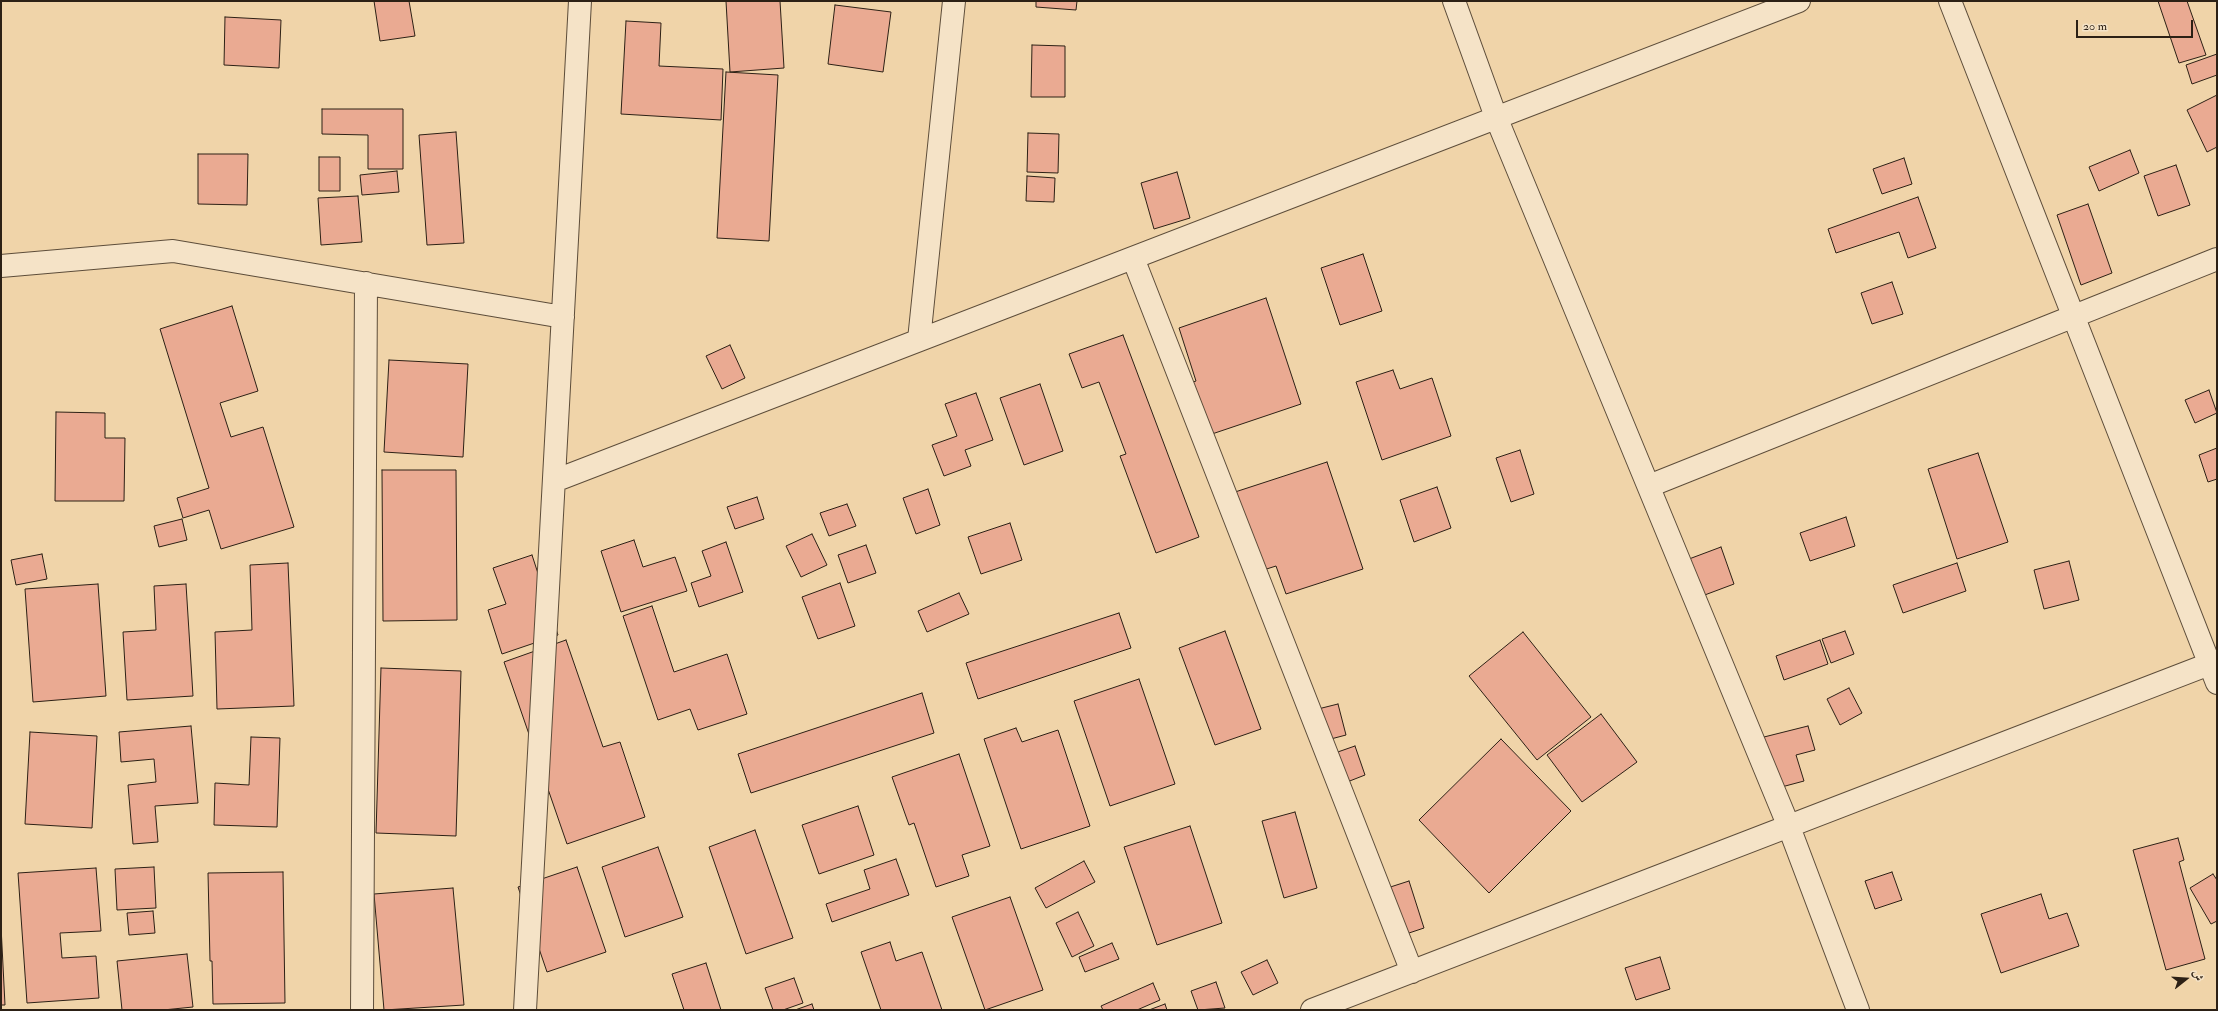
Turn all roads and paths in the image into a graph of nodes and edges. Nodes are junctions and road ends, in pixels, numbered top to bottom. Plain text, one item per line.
1 (580, 1) edge
2 (954, 1) edge
3 (1454, 1) edge
4 (1799, 1) edge
5 (1950, 1) edge
6 (1496, 118) junction
7 (1133, 258) junction
8 (2217, 260) edge
9 (1, 266) edge
10 (366, 284) junction
11 (563, 317) junction
12 (2073, 317) junction
13 (919, 340) junction
14 (554, 482) junction
15 (1649, 486) junction
16 (2214, 670) edge
17 (1789, 827) junction
18 (1412, 972) junction
19 (1357, 1002) edge
20 (362, 1010) edge
21 (525, 1010) edge
22 (1312, 1010) edge
23 (1858, 1010) edge

1 - 11 street
2 - 13 street
3 - 6 street
4 - 6 street
5 - 12 street
6 - 7 street
6 - 15 street
7 - 13 street
7 - 18 street
8 - 12 street
9 - 10 street
10 - 11 street
10 - 20 street
11 - 14 street
12 - 15 street
12 - 16 street
13 - 14 street
14 - 21 street
15 - 17 street
16 - 17 street
17 - 18 street
17 - 23 street
18 - 19 street
19 - 22 street

